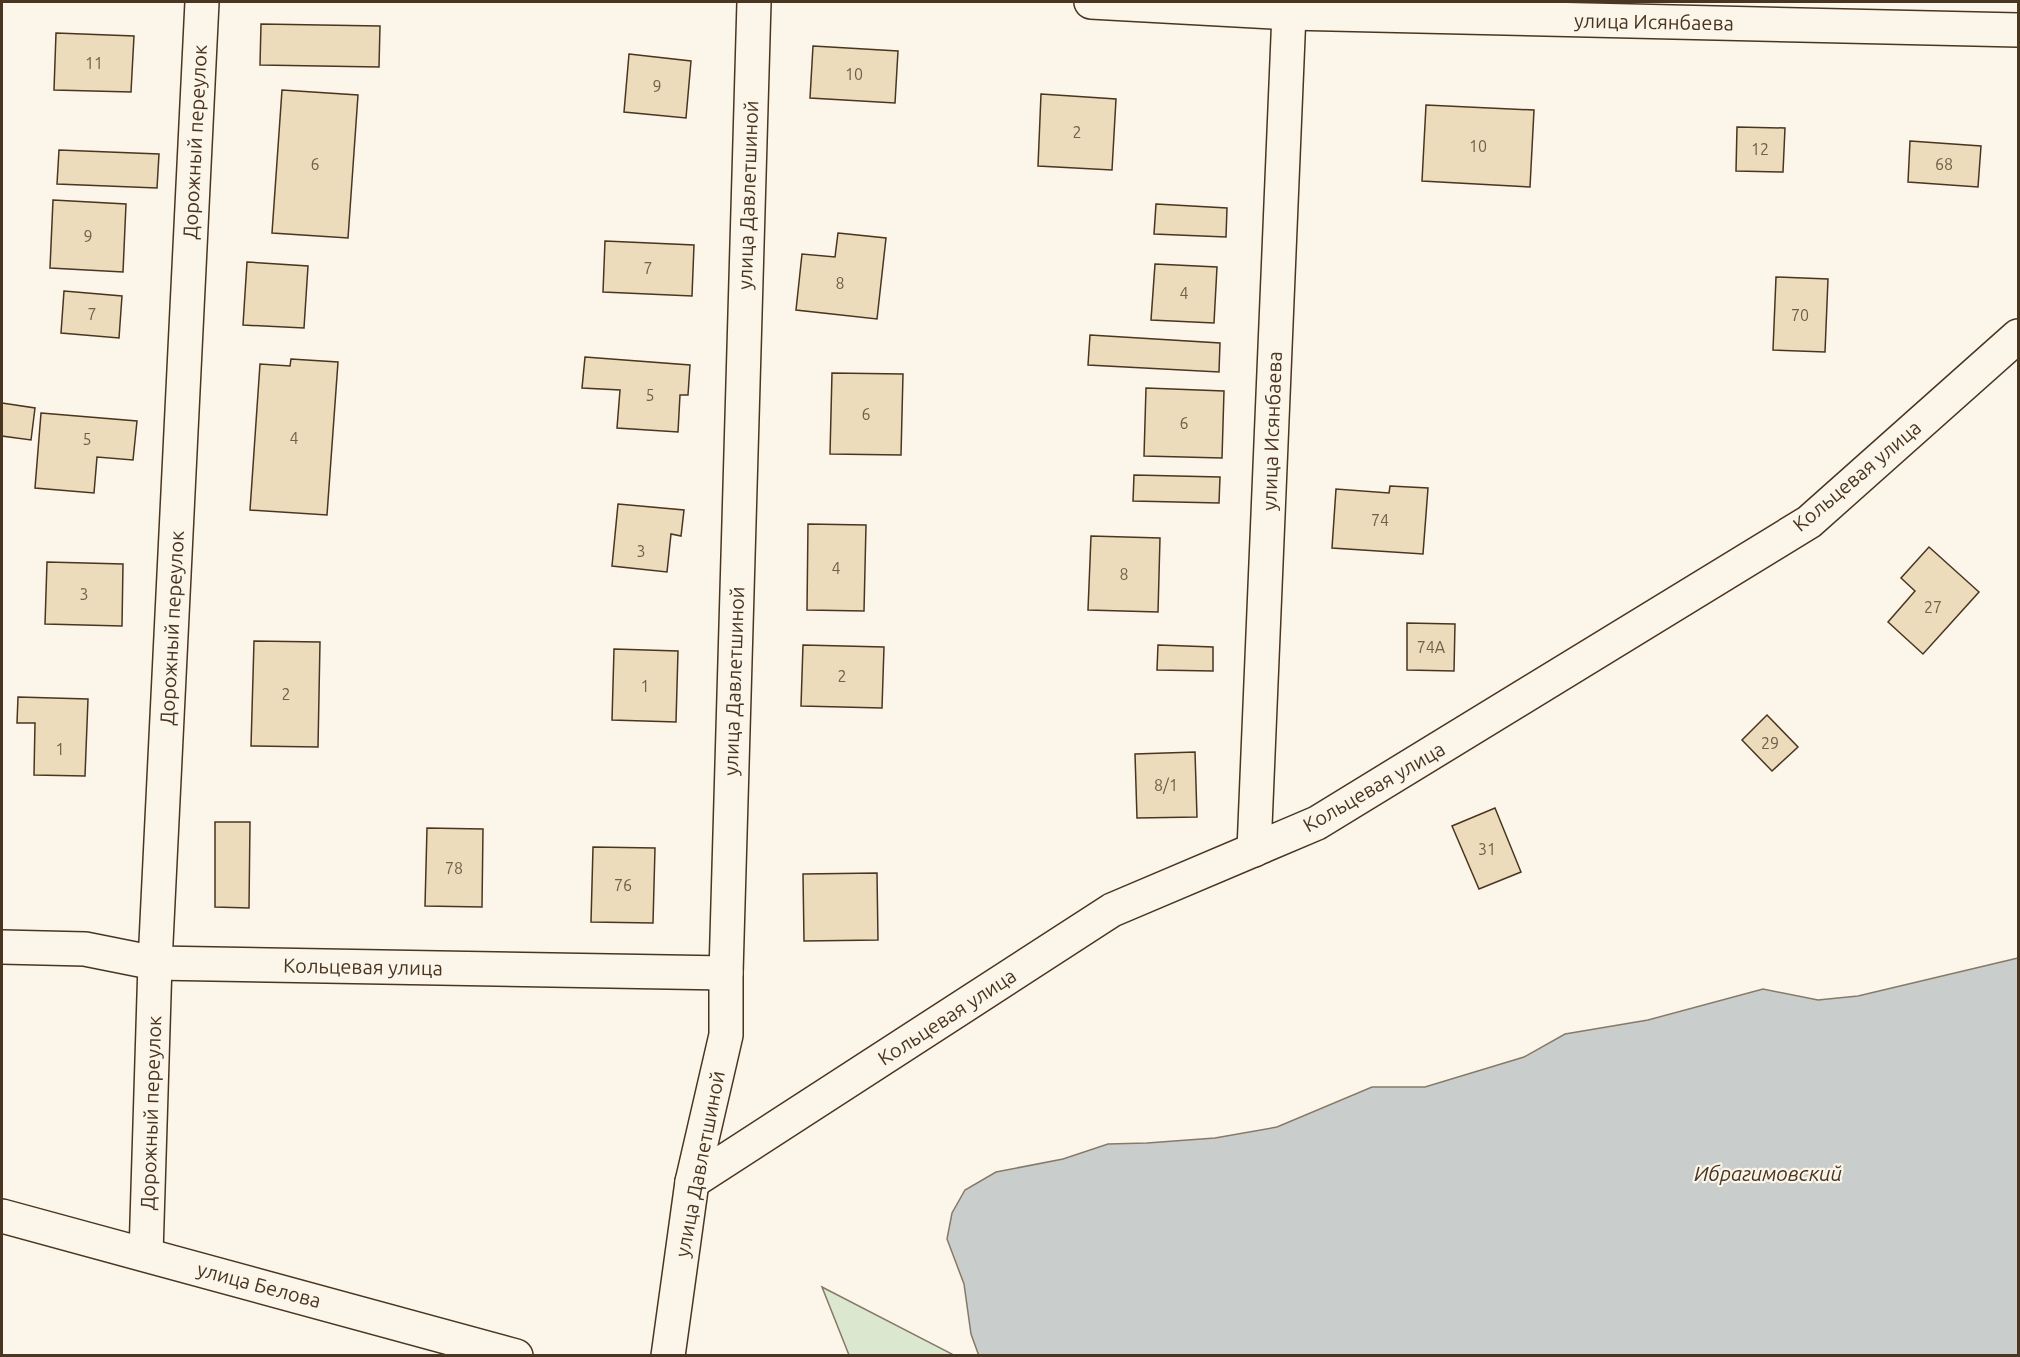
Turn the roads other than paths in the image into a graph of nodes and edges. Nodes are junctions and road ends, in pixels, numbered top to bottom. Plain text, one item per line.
1 (202, 2) edge
2 (754, 2) edge
3 (1091, 2) edge
4 (1289, 13) junction
5 (2019, 30) edge
6 (2019, 336) edge
7 (1254, 850) junction
8 (2, 948) edge
9 (156, 963) junction
10 (726, 973) junction
11 (692, 1182) junction
12 (2, 1216) edge
13 (146, 1254) junction
14 (516, 1356) edge
15 (668, 1356) edge

1 - 9 street, Дорожный переулок
2 - 10 street, улица Давлетшиной
3 - 4 street, улица Исянбаева
4 - 5 street, улица Исянбаева
4 - 7 street, улица Исянбаева
6 - 7 street, Кольцевая улица
7 - 11 street, Кольцевая улица
8 - 9 street, Кольцевая улица
9 - 10 street, Кольцевая улица
9 - 13 street, Дорожный переулок
10 - 11 street, улица Давлетшиной
11 - 15 street, улица Давлетшиной
12 - 13 street, улица Белова
13 - 14 street, улица Белова

